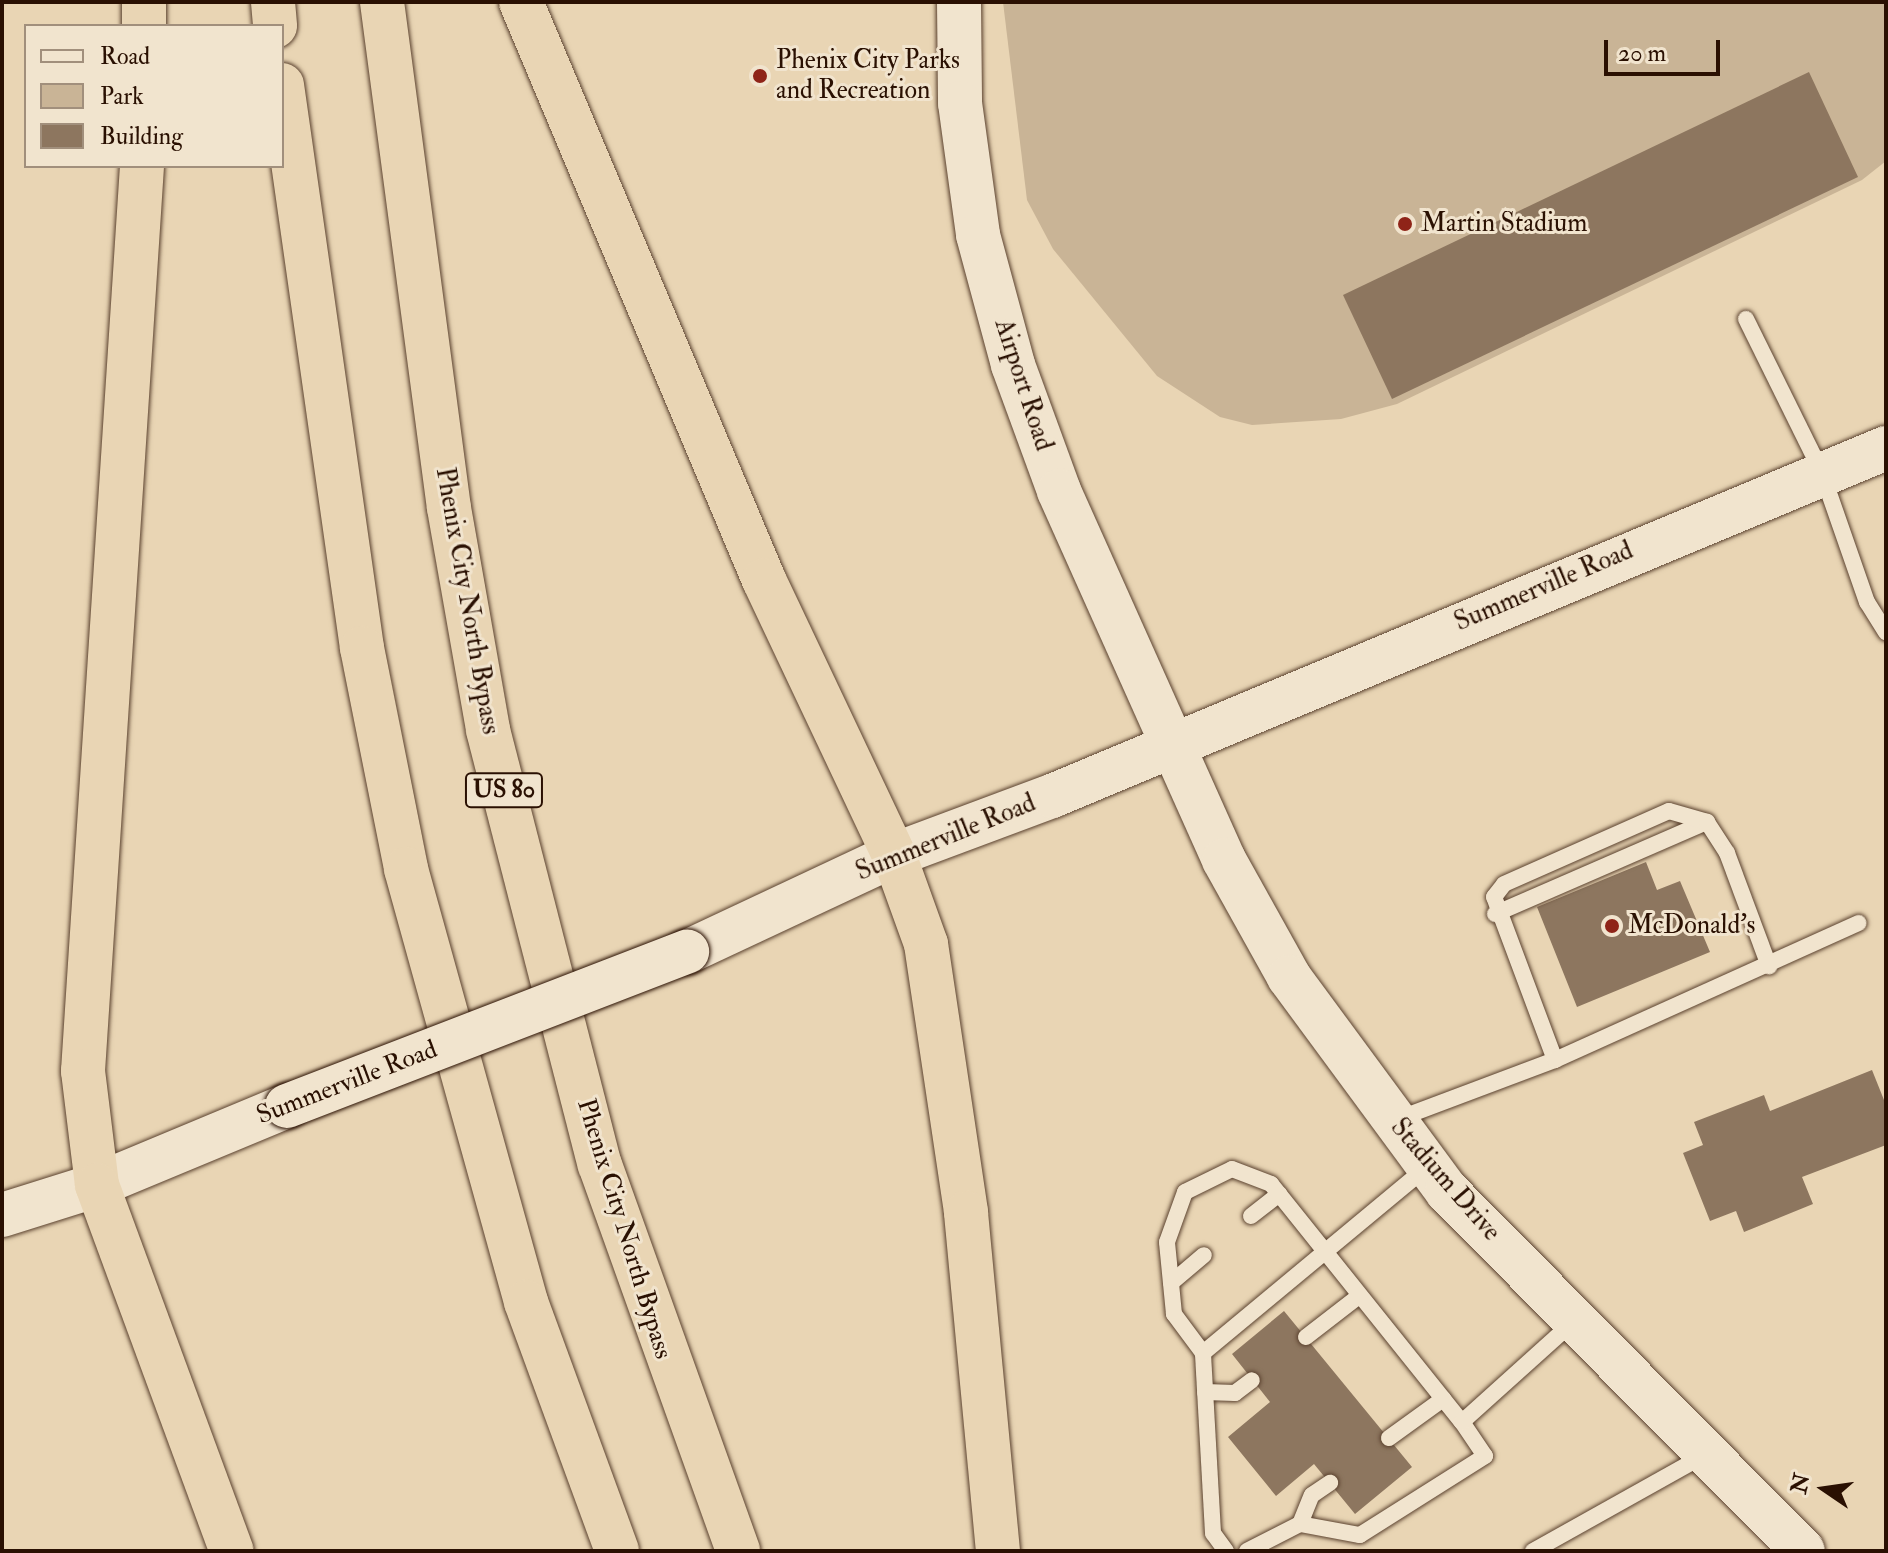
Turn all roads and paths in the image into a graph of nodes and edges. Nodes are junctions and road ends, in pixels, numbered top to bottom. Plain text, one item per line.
1 (144, 2) edge
2 (273, 2) edge
3 (382, 2) edge
4 (521, 2) edge
5 (959, 2) edge
6 (144, 24) edge
7 (275, 24) edge
8 (284, 99) edge
9 (142, 168) edge
10 (1746, 319) dead end
11 (1886, 448) edge
12 (1822, 473) junction
13 (1886, 632) edge
14 (1171, 746) junction
15 (1707, 822) junction
16 (894, 855) junction
17 (1495, 914) junction
18 (1859, 923) dead end
19 (1769, 966) junction
20 (1555, 1060) junction
21 (1393, 1121) junction
22 (1428, 1166) junction
23 (97, 1185) junction
24 (1279, 1194) junction
25 (2, 1215) edge
26 (1251, 1216) dead end
27 (1325, 1254) junction
28 (1204, 1255) dead end
29 (1171, 1283) junction
30 (1359, 1296) junction
31 (1574, 1321) junction
32 (1306, 1337) dead end
33 (1203, 1353) junction
34 (1252, 1380) dead end
35 (1205, 1392) junction
36 (1443, 1399) junction
37 (1462, 1422) junction
38 (1389, 1438) dead end
39 (1704, 1455) junction
40 (1330, 1483) dead end
41 (1300, 1524) junction
42 (232, 1551) edge
43 (617, 1551) edge
44 (738, 1551) edge
45 (998, 1551) edge
46 (1226, 1551) edge
47 (1247, 1551) edge
48 (1533, 1551) edge
49 (1803, 1551) edge

1 - 6 highway
2 - 7 highway
3 - 44 highway, Phenix City North Bypass / US 80
4 - 16 highway
5 - 14 main road, Airport Road
8 - 43 highway
9 - 23 highway
10 - 12 lane
11 - 12 main road, Summerville Road
12 - 13 lane
12 - 14 main road, Summerville Road
14 - 16 main road, Summerville Road
14 - 21 main road, Stadium Drive
15 - 17 lane
15 - 17 lane
15 - 19 lane
16 - 23 main road, Summerville Road, bridge
16 - 45 highway
17 - 20 lane
18 - 19 lane
19 - 20 lane
20 - 21 lane
21 - 22 main road, Stadium Drive
22 - 27 lane
22 - 31 main road, Stadium Drive
23 - 25 main road, Summerville Road
23 - 42 highway
24 - 26 lane
24 - 27 lane
24 - 29 lane
27 - 30 lane
27 - 33 lane
28 - 29 lane
29 - 33 lane
30 - 32 lane
30 - 36 lane
31 - 37 lane
31 - 39 main road, Stadium Drive
33 - 35 lane
34 - 35 lane
35 - 46 lane
36 - 37 lane
36 - 38 lane
37 - 41 lane
39 - 48 lane
39 - 49 main road, Stadium Drive
40 - 41 lane
41 - 47 lane

